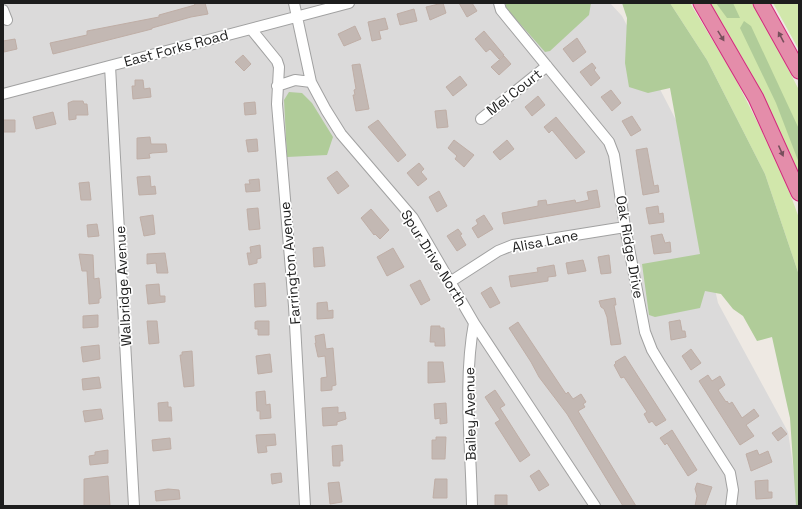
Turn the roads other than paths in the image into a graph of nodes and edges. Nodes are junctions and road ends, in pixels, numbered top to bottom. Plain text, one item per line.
1 (294, 3) edge
2 (349, 3) edge
3 (499, 3) edge
4 (701, 3) edge
5 (762, 3) edge
6 (3, 10) edge
7 (296, 16) junction
8 (8, 20) dead end
9 (251, 30) junction
10 (110, 66) junction
11 (547, 66) junction
12 (279, 67) junction
13 (799, 71) edge
14 (295, 80) junction
15 (311, 82) junction
16 (277, 86) junction
17 (3, 94) edge
18 (480, 119) dead end
19 (799, 193) edge
20 (625, 227) junction
21 (450, 282) junction
22 (474, 323) junction
23 (134, 506) edge
24 (305, 506) edge
25 (472, 506) edge
26 (595, 506) edge
27 (731, 506) edge

1 - 7 street, Spur Drive North
2 - 7 street, East Forks Road
3 - 11 street, Oak Ridge Drive
4 -> 19 highway
13 -> 5 highway
6 - 8 street
7 - 9 street, East Forks Road
7 - 15 street, Spur Drive North
9 - 10 street, East Forks Road
9 - 12 street
10 - 17 street, East Forks Road
10 - 23 street, Walbridge Avenue
11 - 18 street, Mel Court
11 - 20 street, Oak Ridge Drive
12 - 14 street
12 - 16 street, Farrington Avenue
14 - 15 street
14 - 16 street
15 - 21 street, Spur Drive North
16 - 24 street, Farrington Avenue
20 - 21 street, Alisa Lane
20 - 27 street, Oak Ridge Drive
21 - 22 street, Spur Drive North
22 - 25 street, Bailey Avenue
22 - 26 street, Spur Drive North

